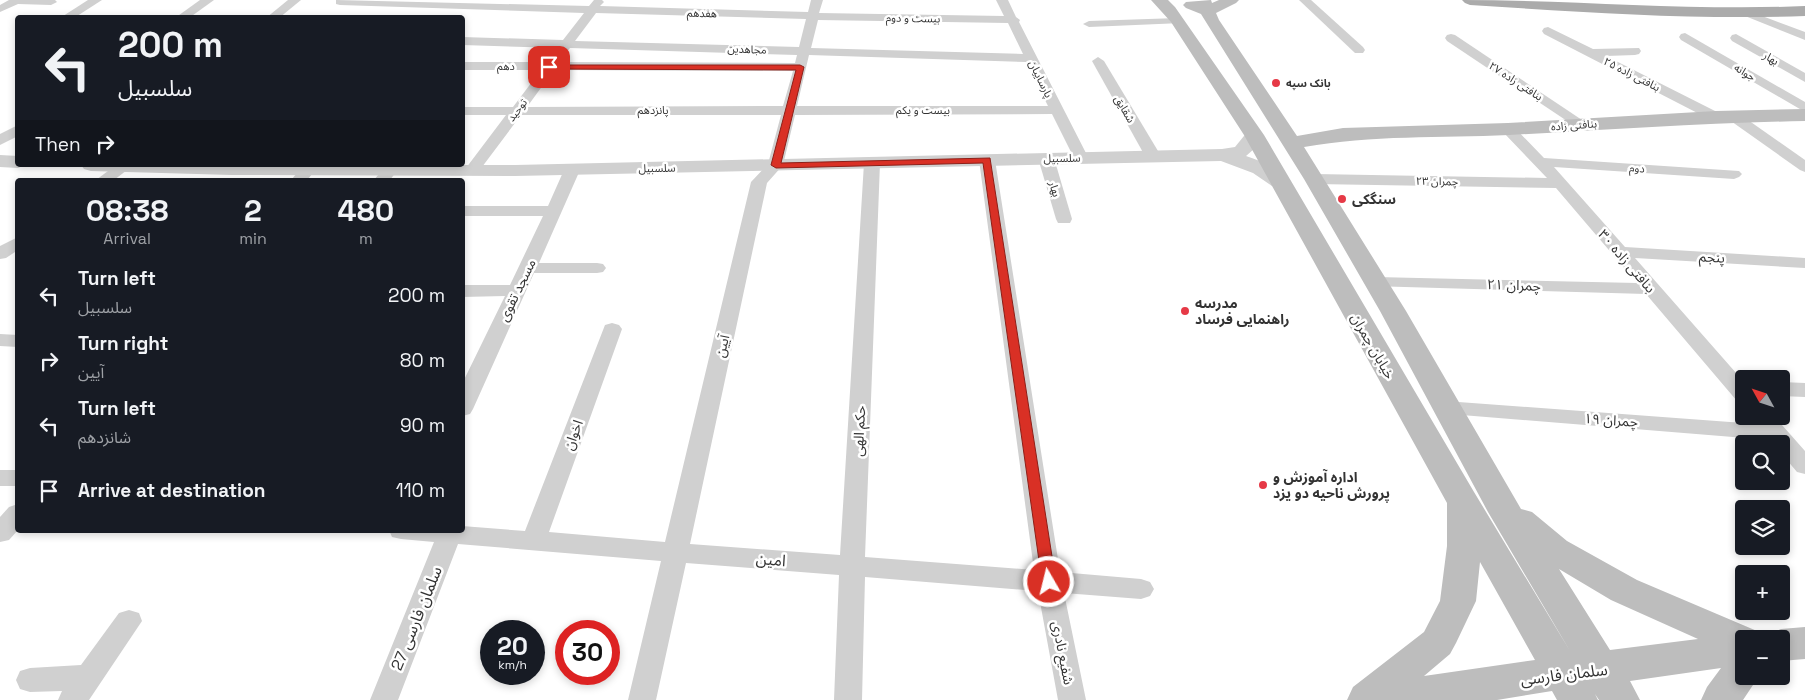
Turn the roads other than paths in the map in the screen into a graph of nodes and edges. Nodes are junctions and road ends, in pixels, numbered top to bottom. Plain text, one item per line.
1 (17, 0) edge
2 (96, 0) edge
3 (208, 0) edge
4 (295, 0) edge
5 (817, 0) edge
6 (1002, 0) edge
7 (1305, 0) edge
8 (1470, 0) edge
9 (1559, 0) edge
10 (51, 2) dead end
11 (340, 2) dead end
12 (458, 2) edge
13 (1214, 4) edge
14 (595, 5) edge
15 (0, 9) edge
16 (1805, 9) edge
17 (1169, 10) edge
18 (1749, 14) junction
19 (70, 15) edge
20 (185, 15) edge
21 (275, 15) edge
22 (447, 15) edge
23 (813, 16) junction
24 (1014, 20) junction
25 (1089, 24) dead end
26 (1805, 27) edge
27 (1788, 28) junction
28 (1548, 30) dead end
29 (1805, 36) edge
30 (1685, 37) dead end
31 (1451, 38) dead end
32 (1736, 38) dead end
33 (465, 41) edge
34 (566, 44) junction
35 (805, 50) junction
36 (1359, 50) dead end
37 (1634, 51) dead end
38 (1589, 53) junction
39 (1031, 58) junction
40 (1098, 61) dead end
41 (465, 66) edge
42 (549, 67) junction
43 (800, 67) junction
44 (1805, 78) edge
45 (1805, 108) edge
46 (790, 110) junction
47 (1056, 110) junction
48 (465, 111) edge
49 (516, 111) junction
50 (1805, 115) edge
51 (1724, 116) junction
52 (1581, 124) junction
53 (1264, 127) junction
54 (1508, 129) junction
55 (15, 131) edge
56 (1343, 134) junction
57 (0, 141) edge
58 (1292, 143) junction
59 (1222, 155) junction
60 (1153, 156) junction
61 (1080, 157) junction
62 (1046, 158) junction
63 (987, 160) junction
64 (0, 161) edge
65 (15, 162) edge
66 (872, 162) junction
67 (1539, 162) junction
68 (776, 165) junction
69 (122, 167) edge
70 (153, 167) edge
71 (1805, 167) edge
72 (572, 170) junction
73 (305, 172) edge
74 (471, 172) junction
75 (1734, 174) dead end
76 (385, 176) edge
77 (107, 178) edge
78 (1315, 178) junction
79 (1279, 182) junction
80 (1560, 183) junction
81 (465, 211) edge
82 (555, 211) junction
83 (1064, 219) dead end
84 (15, 244) edge
85 (1619, 252) junction
86 (0, 254) edge
87 (1805, 263) edge
88 (529, 268) junction
89 (597, 268) dead end
90 (1376, 282) junction
91 (1652, 289) junction
92 (516, 290) junction
93 (465, 291) edge
94 (612, 329) dead end
95 (471, 368) edge
96 (1735, 383) edge
97 (1790, 389) edge
98 (1805, 390) edge
99 (465, 395) edge
100 (1407, 406) junction
101 (1446, 408) junction
102 (1735, 422) edge
103 (1770, 425) edge
104 (1805, 466) edge
105 (0, 478) edge
106 (15, 478) edge
107 (1462, 501) junction
108 (1500, 503) junction
109 (15, 516) edge
110 (0, 533) edge
111 (433, 533) edge
112 (449, 535) junction
113 (534, 540) junction
114 (676, 551) junction
115 (852, 566) junction
116 (1049, 582) junction
117 (1140, 589) dead end
118 (129, 621) dead end
119 (1735, 638) edge
120 (1805, 643) edge
121 (1790, 644) edge
122 (1735, 651) edge
123 (88, 678) junction
124 (30, 680) dead end
125 (1735, 680) edge
126 (1611, 684) edge
127 (1569, 686) edge
128 (72, 700) edge
129 (384, 700) edge
130 (642, 700) edge
131 (848, 700) edge
132 (1072, 700) edge
133 (1367, 700) edge
134 (1384, 700) edge
135 (1721, 700) edge

1 - 10 street
1 - 15 street
2 - 19 street
3 - 20 street
4 - 21 street
5 - 23 street, آیین
6 - 24 street, پارساییان
7 - 36 street
8 - 18 main road
9 - 16 main road
11 - 12 street, هفدهم
12 - 14 street, هفدهم
12 - 22 street
13 - 17 main road
13 - 53 main road, خیابان چمران
14 - 23 street, هفدهم
14 - 34 street, توحید
16 - 18 main road
17 - 25 street
17 - 53 main road, خیابان چمران
18 - 27 street
23 - 24 street, بیست و دوم
23 - 35 street, آیین
24 - 39 street, پارساییان
26 - 27 street
27 - 29 street
28 - 38 street, بنافتی زاده ۲۵
30 - 45 street, جوانه
31 - 52 street, بنافتی زاده ۲۷
32 - 44 street, بهار
33 - 34 street, مجاهدین
34 - 35 street, مجاهدین
34 - 42 street, توحید
35 - 39 street, مجاهدین
35 - 43 street, آیین
37 - 38 street
38 - 51 street, بنافتی زاده ۲۵
39 - 47 street, پارساییان
40 - 60 street, شقایق
41 - 42 street, دهم
42 - 43 street, دهم
42 - 49 street, توحید
43 - 46 street, آیین
46 - 47 street, بیست و یکم
46 - 49 street, پانزدهم
46 - 68 street, آیین
47 - 61 street, پارساییان
48 - 49 street, پانزدهم
49 - 74 street, توحید
50 - 51 main road, بنافتی زاده
51 - 52 main road, بنافتی زاده
51 - 71 street, بنافتی زاده ۲۵
52 - 54 main road, بنافتی زاده
53 - 56 main road, بنافتی زاده
53 - 58 main road, خیابان چمران
53 - 59 street, سلسبیل
53 - 79 main road, خیابان چمران
54 - 56 main road, بنافتی زاده
54 - 67 street, بنافتی زاده ۳۰
55 - 57 street
56 - 58 main road, بنافتی زاده
58 - 78 main road, خیابان چمران
59 - 60 street, سلسبیل
59 - 79 street, سلسبیل
60 - 61 street, سلسبیل
61 - 62 street, سلسبیل
62 - 63 street, سلسبیل
62 - 83 street, بهار
63 - 66 street, سلسبیل
63 - 116 street, شفیع نادری
64 - 65 street
66 - 68 street, سلسبیل
66 - 115 street, حکم الهی
67 - 75 street, دوم
67 - 80 street, بنافتی زاده ۳۰
68 - 72 street, سلسبیل
68 - 114 street, آیین
69 - 77 street
70 - 73 street, سلسبیل
72 - 74 street, سلسبیل
72 - 82 street, مسجد تقوی
73 - 76 street, سلسبیل
74 - 76 street, سلسبیل
78 - 80 street, چمران ۲۳
78 - 90 main road, خیابان چمران
79 - 100 main road, خیابان چمران
80 - 85 street, بنافتی زاده ۳۰
81 - 82 street
82 - 88 street, مسجد تقوی
84 - 86 street
85 - 87 street, پنجم
85 - 91 street, بنافتی زاده ۳۰
88 - 89 street
88 - 92 street, مسجد تقوی
90 - 91 street, چمران ۲۱
90 - 101 main road, خیابان چمران
91 - 96 street, بنافتی زاده ۳۰
92 - 93 street
92 - 95 street, مسجد تقوی
94 - 113 street, اخوان
95 - 99 street, مسجد تقوی
97 - 98 street
100 - 101 main road
100 - 107 main road, خیابان چمران
101 - 102 street, چمران ۱۹
101 - 108 main road, خیابان چمران
103 - 104 street
105 - 106 street
107 - 127 main road, خیابان چمران
107 - 133 main road
108 - 119 main road
108 - 126 main road, خیابان چمران
109 - 110 street
111 - 112 street, امین
112 - 113 street, امین
112 - 129 street, سلمان فارسی 27
113 - 114 street, امین
114 - 115 street, امین
114 - 130 street, آیین
115 - 116 street, امین
115 - 131 street, حکم الهی
116 - 117 street, امین
116 - 132 street, شفیع نادری
118 - 123 street
120 - 121 main road
122 - 126 main road, سلمان فارسی
123 - 124 street
123 - 128 street
125 - 135 main road
126 - 127 main road, سلمان فارسی
127 - 134 main road, سلمان فارسی

